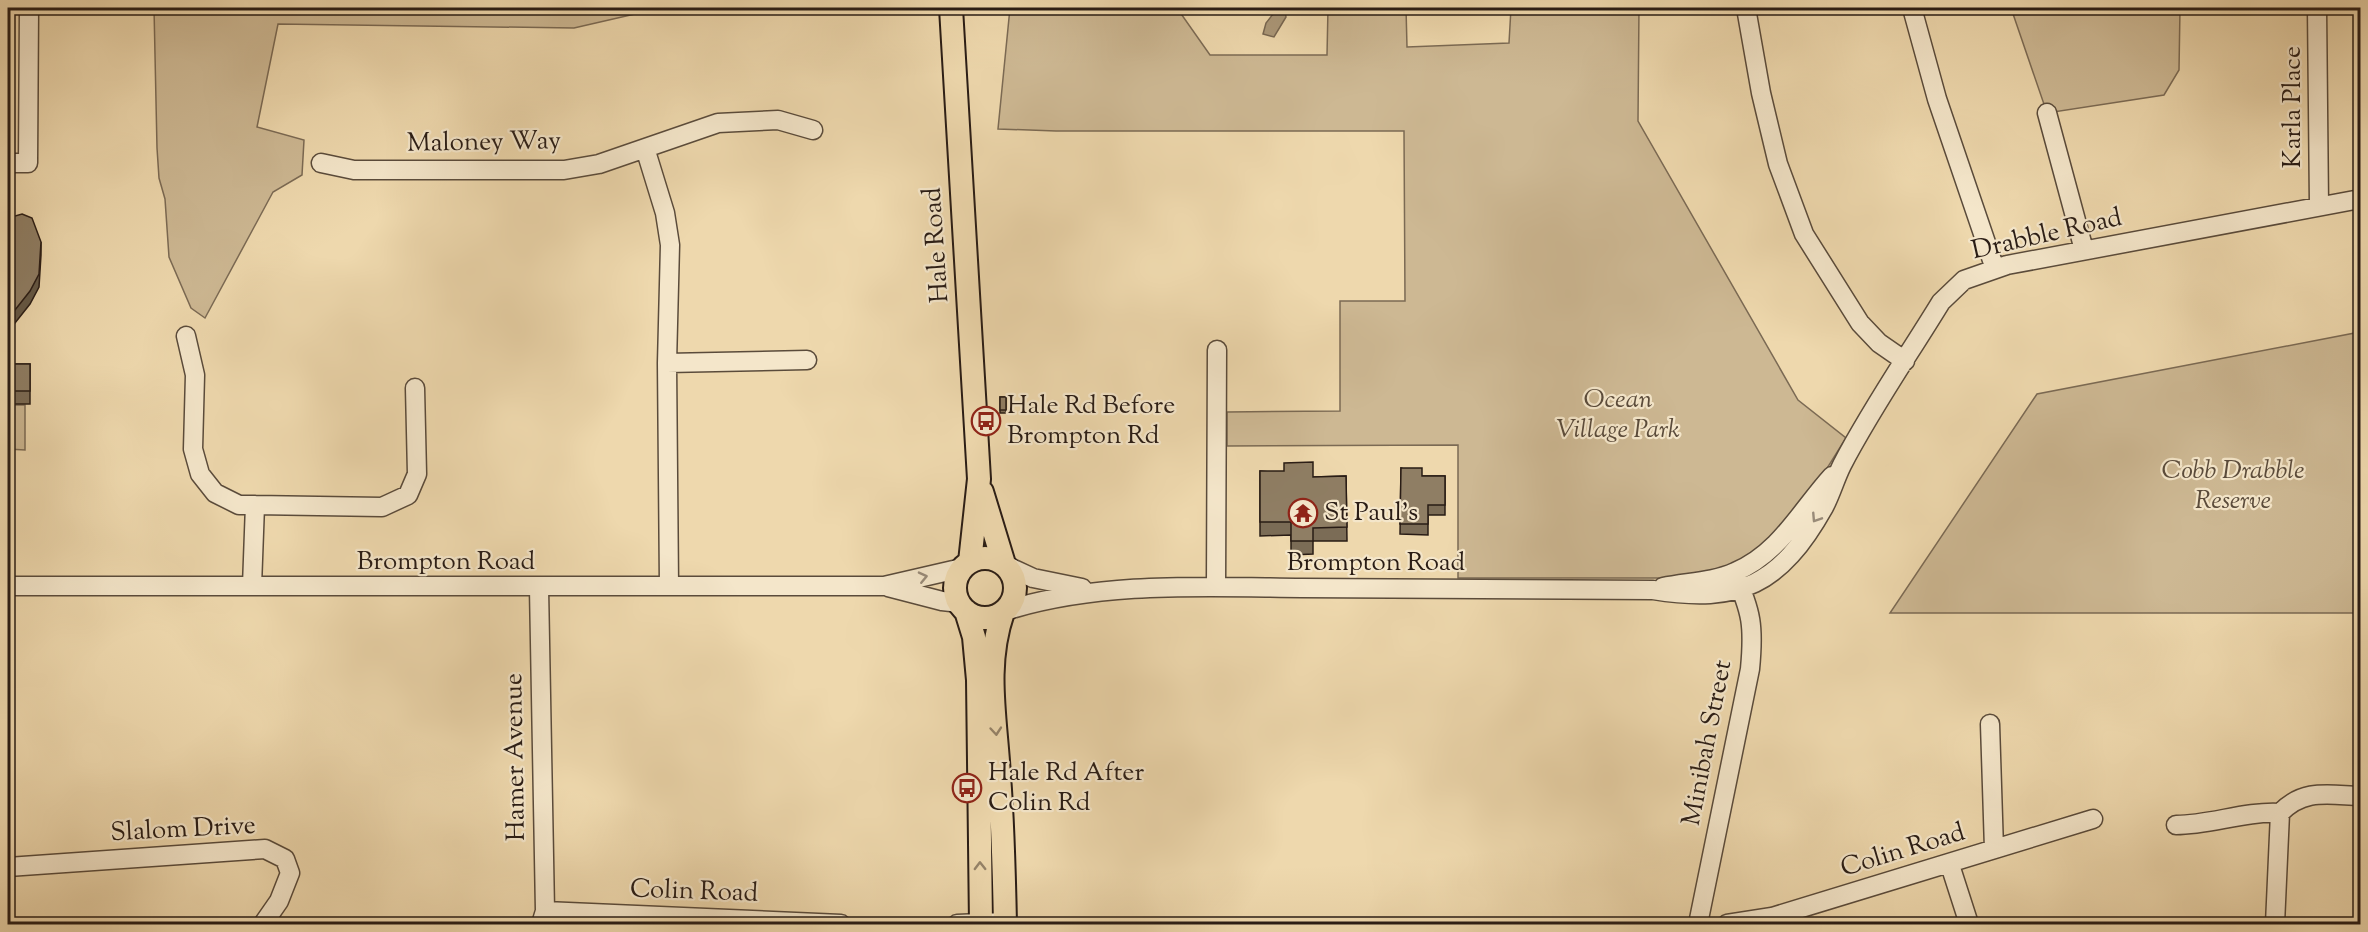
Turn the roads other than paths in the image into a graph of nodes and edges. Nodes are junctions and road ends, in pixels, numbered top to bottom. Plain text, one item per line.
1 (29, 8) edge
2 (951, 8) edge
3 (1746, 8) edge
4 (1912, 8) edge
5 (2318, 8) edge
6 (2047, 113) dead end
7 (813, 130) dead end
8 (645, 148) junction
9 (8, 163) edge
10 (321, 163) dead end
11 (2361, 199) edge
12 (2319, 206) junction
13 (2084, 250) junction
14 (1995, 269) junction
15 (186, 336) dead end
16 (1217, 350) dead end
17 (807, 360) dead end
18 (1905, 361) junction
19 (667, 363) junction
20 (415, 388) dead end
21 (979, 479) junction
22 (255, 506) junction
23 (966, 565) junction
24 (1005, 565) junction
25 (1738, 581) junction
26 (8, 586) edge
27 (252, 586) junction
28 (669, 586) junction
29 (884, 586) junction
30 (1216, 587) junction
31 (539, 588) junction
32 (1099, 590) junction
33 (963, 607) junction
34 (1004, 611) junction
35 (1990, 724) dead end
36 (2361, 796) edge
37 (2280, 813) junction
38 (2093, 819) dead end
39 (2176, 825) dead end
40 (1994, 849) junction
41 (1950, 865) junction
42 (8, 867) edge
43 (543, 918) edge
44 (981, 923) edge
45 (1005, 923) edge
46 (263, 924) edge
47 (841, 924) edge
48 (957, 924) edge
49 (1698, 924) edge
50 (1727, 924) edge
51 (1969, 924) edge
52 (2276, 924) edge

1 - 9 street
2 - 21 main road, Hale Road
3 - 18 street
4 - 14 street
5 - 12 street, Karla Place
6 - 13 street
7 - 8 street, Maloney Way
8 - 10 street, Maloney Way
8 - 19 street
11 - 12 street, Drabble Road
12 - 13 street, Drabble Road
13 - 14 street, Drabble Road
14 - 18 street, Drabble Road
15 - 22 street
16 - 30 street
17 - 19 street
18 - 25 street, Drabble Road
19 - 28 street
20 - 22 street
21 - 23 main road, Hale Road
21 - 24 main road, Hale Road
22 - 27 street
23 - 24 main road
29 -> 23 street, Brompton Road
23 - 33 main road
24 - 32 street, Brompton Road
24 - 34 main road
25 - 30 street, Brompton Road
25 - 49 street, Minibah Street
26 - 27 street, Brompton Road
27 - 31 street, Brompton Road
28 - 29 street, Brompton Road
28 - 31 street, Brompton Road
29 - 33 street, Brompton Road
30 - 32 street, Brompton Road
31 - 43 street, Hamer Avenue
32 - 34 street, Brompton Road
33 - 34 main road
44 -> 33 main road
34 -> 45 main road
35 - 40 street
36 - 37 street
37 - 39 street
37 - 52 street
38 - 40 street, Colin Road
40 - 41 street, Colin Road
41 - 50 street, Colin Road
41 - 51 street
42 - 46 street, Slalom Drive
43 - 47 street, Colin Road
44 - 45 street
44 - 48 street

